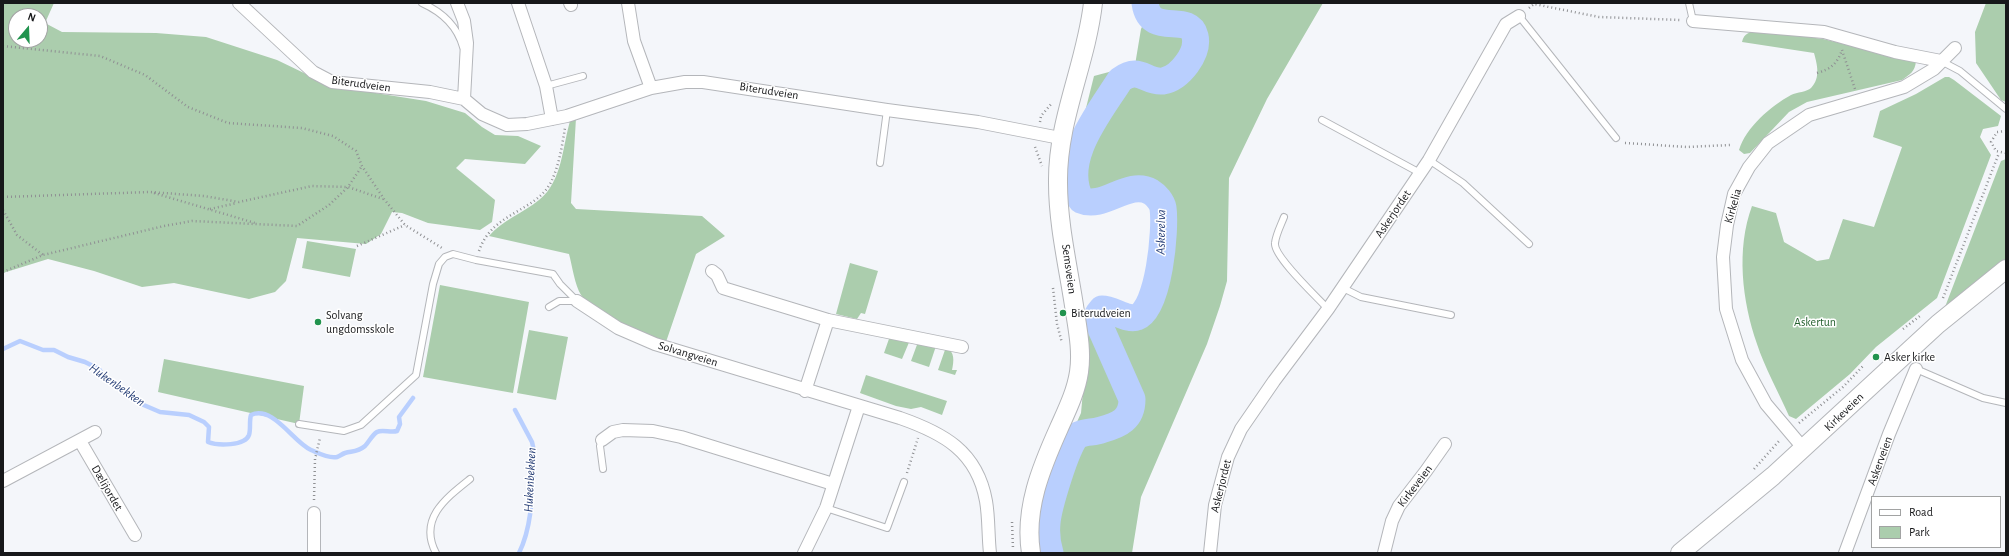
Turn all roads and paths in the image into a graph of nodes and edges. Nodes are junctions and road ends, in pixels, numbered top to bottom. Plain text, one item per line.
1 (239, 3) edge
2 (422, 3) edge
3 (457, 3) edge
4 (518, 3) edge
5 (628, 3) edge
6 (1093, 3) edge
7 (1690, 3) edge
8 (1519, 16) junction
9 (1693, 21) junction
10 (3, 46) edge
11 (1955, 48) dead end
12 (466, 61) junction
13 (1941, 61) junction
14 (1817, 73) dead end
15 (583, 76) dead end
16 (546, 86) junction
17 (651, 88) junction
18 (464, 99) junction
19 (1054, 100) dead end
20 (1859, 100) junction
21 (2006, 109) edge
22 (887, 110) junction
23 (566, 116) junction
24 (552, 119) junction
25 (1322, 120) dead end
26 (2006, 131) edge
27 (1037, 134) junction
28 (1060, 138) junction
29 (1616, 138) joint
30 (1730, 145) dead end
31 (1999, 153) junction
32 (2006, 153) edge
33 (1429, 160) junction
34 (880, 163) dead end
35 (362, 166) junction
36 (1042, 168) dead end
37 (1420, 173) junction
38 (348, 187) junction
39 (150, 192) junction
40 (3, 197) edge
41 (384, 199) junction
42 (239, 202) junction
43 (209, 209) junction
44 (3, 210) edge
45 (1284, 216) dead end
46 (405, 224) junction
47 (259, 225) junction
48 (1529, 244) dead end
49 (357, 246) dead end
50 (452, 254) junction
51 (43, 256) junction
52 (476, 260) junction
53 (2006, 269) edge
54 (712, 271) dead end
55 (3, 272) edge
56 (1053, 285) dead end
57 (1342, 288) junction
58 (577, 301) junction
59 (1939, 302) dead end
60 (549, 307) dead end
61 (1328, 309) junction
62 (1451, 315) dead end
63 (828, 320) junction
64 (962, 347) dead end
65 (1064, 350) dead end
66 (1864, 365) dead end
67 (1916, 369) joint
68 (806, 390) junction
69 (2006, 403) edge
70 (859, 406) junction
71 (299, 424) dead end
72 (922, 426) junction
73 (95, 432) dead end
74 (1790, 433) junction
75 (320, 439) dead end
76 (602, 440) joint
77 (80, 441) junction
78 (1445, 444) dead end
79 (1804, 449) junction
80 (603, 469) dead end
81 (1749, 474) dead end
82 (470, 479) dead end
83 (3, 481) edge
84 (904, 482) joint
85 (833, 484) junction
86 (826, 508) junction
87 (314, 512) joint
88 (1013, 516) dead end
89 (135, 535) dead end
90 (314, 553) edge
91 (436, 553) edge
92 (804, 553) edge
93 (990, 553) edge
94 (1013, 553) edge
95 (1031, 553) edge
96 (1210, 553) edge
97 (1384, 553) edge
98 (1680, 553) edge
99 (1845, 553) edge

1 - 18 street, Biterudveien
2 - 12 lane
3 - 12 street
4 - 16 street
5 - 17 street
6 - 28 main road, Semsveien
7 - 9 lane
8 - 9 path
8 - 29 lane
8 - 33 street, Askerjordet
9 - 13 street
10 - 35 path
11 - 13 street, Kirkelia
12 - 18 street
13 - 20 street, Kirkelia
13 - 21 lane
14 - 20 path
15 - 16 lane
16 - 24 street
17 - 22 street, Biterudveien
17 - 23 street, Biterudveien
18 - 24 street, Biterudveien
19 - 27 path
20 - 74 street, Kirkelia
22 - 27 street, Biterudveien
22 - 34 lane
23 - 24 street, Biterudveien
23 - 52 path
25 - 37 lane
26 - 31 path
27 - 28 street, Biterudveien
27 - 36 path
28 - 95 main road, Semsveien
29 - 30 path
31 - 32 path
31 - 59 path
33 - 37 street, Askerjordet
33 - 48 lane
35 - 38 path
35 - 41 path
37 - 57 street, Askerjordet
38 - 41 path
38 - 42 path
38 - 47 path
39 - 40 path
39 - 42 path
39 - 43 path
41 - 46 path
42 - 43 path
43 - 47 path
44 - 51 path
45 - 61 lane
46 - 49 path
46 - 50 path
47 - 51 path
50 - 52 lane
50 - 71 lane
51 - 55 path
52 - 58 lane
53 - 79 main road, Kirkeveien
54 - 63 street
56 - 65 path
57 - 61 street, Askerjordet
57 - 62 lane
58 - 60 lane
58 - 68 street, Solvangveien
61 - 96 street, Askerjordet
63 - 64 street
63 - 68 street
66 - 74 path
67 - 69 lane
67 - 99 street, Askerveien
68 - 70 street, Solvangveien
70 - 72 street, Solvangveien
70 - 85 street
72 - 84 path
72 - 93 street, Solvangveien
73 - 77 street
74 - 79 street, Kirkelia
74 - 81 path
75 - 87 path
76 - 80 lane
76 - 85 street
77 - 83 street
77 - 89 street, Dælijordet
78 - 97 street, Kirkeveien
79 - 98 main road, Kirkeveien
82 - 91 lane
84 - 86 lane
85 - 86 street
86 - 92 street
87 - 90 street
88 - 94 path

